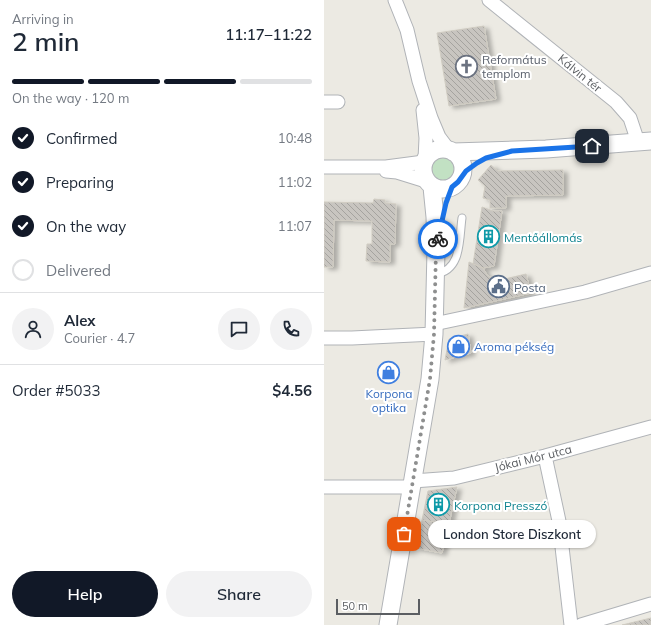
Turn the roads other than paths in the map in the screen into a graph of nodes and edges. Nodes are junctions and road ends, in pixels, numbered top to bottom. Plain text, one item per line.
1 (395, 0) edge
2 (489, 0) edge
3 (420, 81) junction
4 (324, 102) edge
5 (338, 102) dead end
6 (645, 142) edge
7 (450, 151) junction
8 (512, 151) junction
9 (424, 160) junction
10 (324, 167) edge
11 (359, 168) junction
12 (457, 182) junction
13 (429, 184) junction
14 (462, 218) dead end
15 (436, 250) junction
16 (651, 273) edge
17 (436, 274) junction
18 (434, 329) junction
19 (324, 338) edge
20 (651, 427) edge
21 (545, 456) junction
22 (412, 484) junction
23 (324, 487) edge
24 (651, 604) edge
25 (388, 625) edge
26 (572, 625) edge
27 (581, 625) edge

1 - 3 street
2 - 6 street, Kálvin tér
3 - 7 street
3 - 9 street
4 - 5 street
6 - 8 street, Kálvin tér
7 - 8 street, Kálvin tér
7 - 9 street
7 - 12 street
8 - 12 street, Kálvin tér
9 - 11 street
9 - 13 street
10 - 11 street
11 - 13 street
12 - 13 street
12 - 15 street
13 - 15 street
14 - 17 lane
15 - 17 street
16 - 18 street
17 - 18 street
18 - 19 street
18 - 22 street
20 - 21 street, Jókai Mór utca
21 - 22 street, Jókai Mór utca
21 - 26 street
22 - 23 street, Jókai Mór utca
22 - 25 street
24 - 27 street

